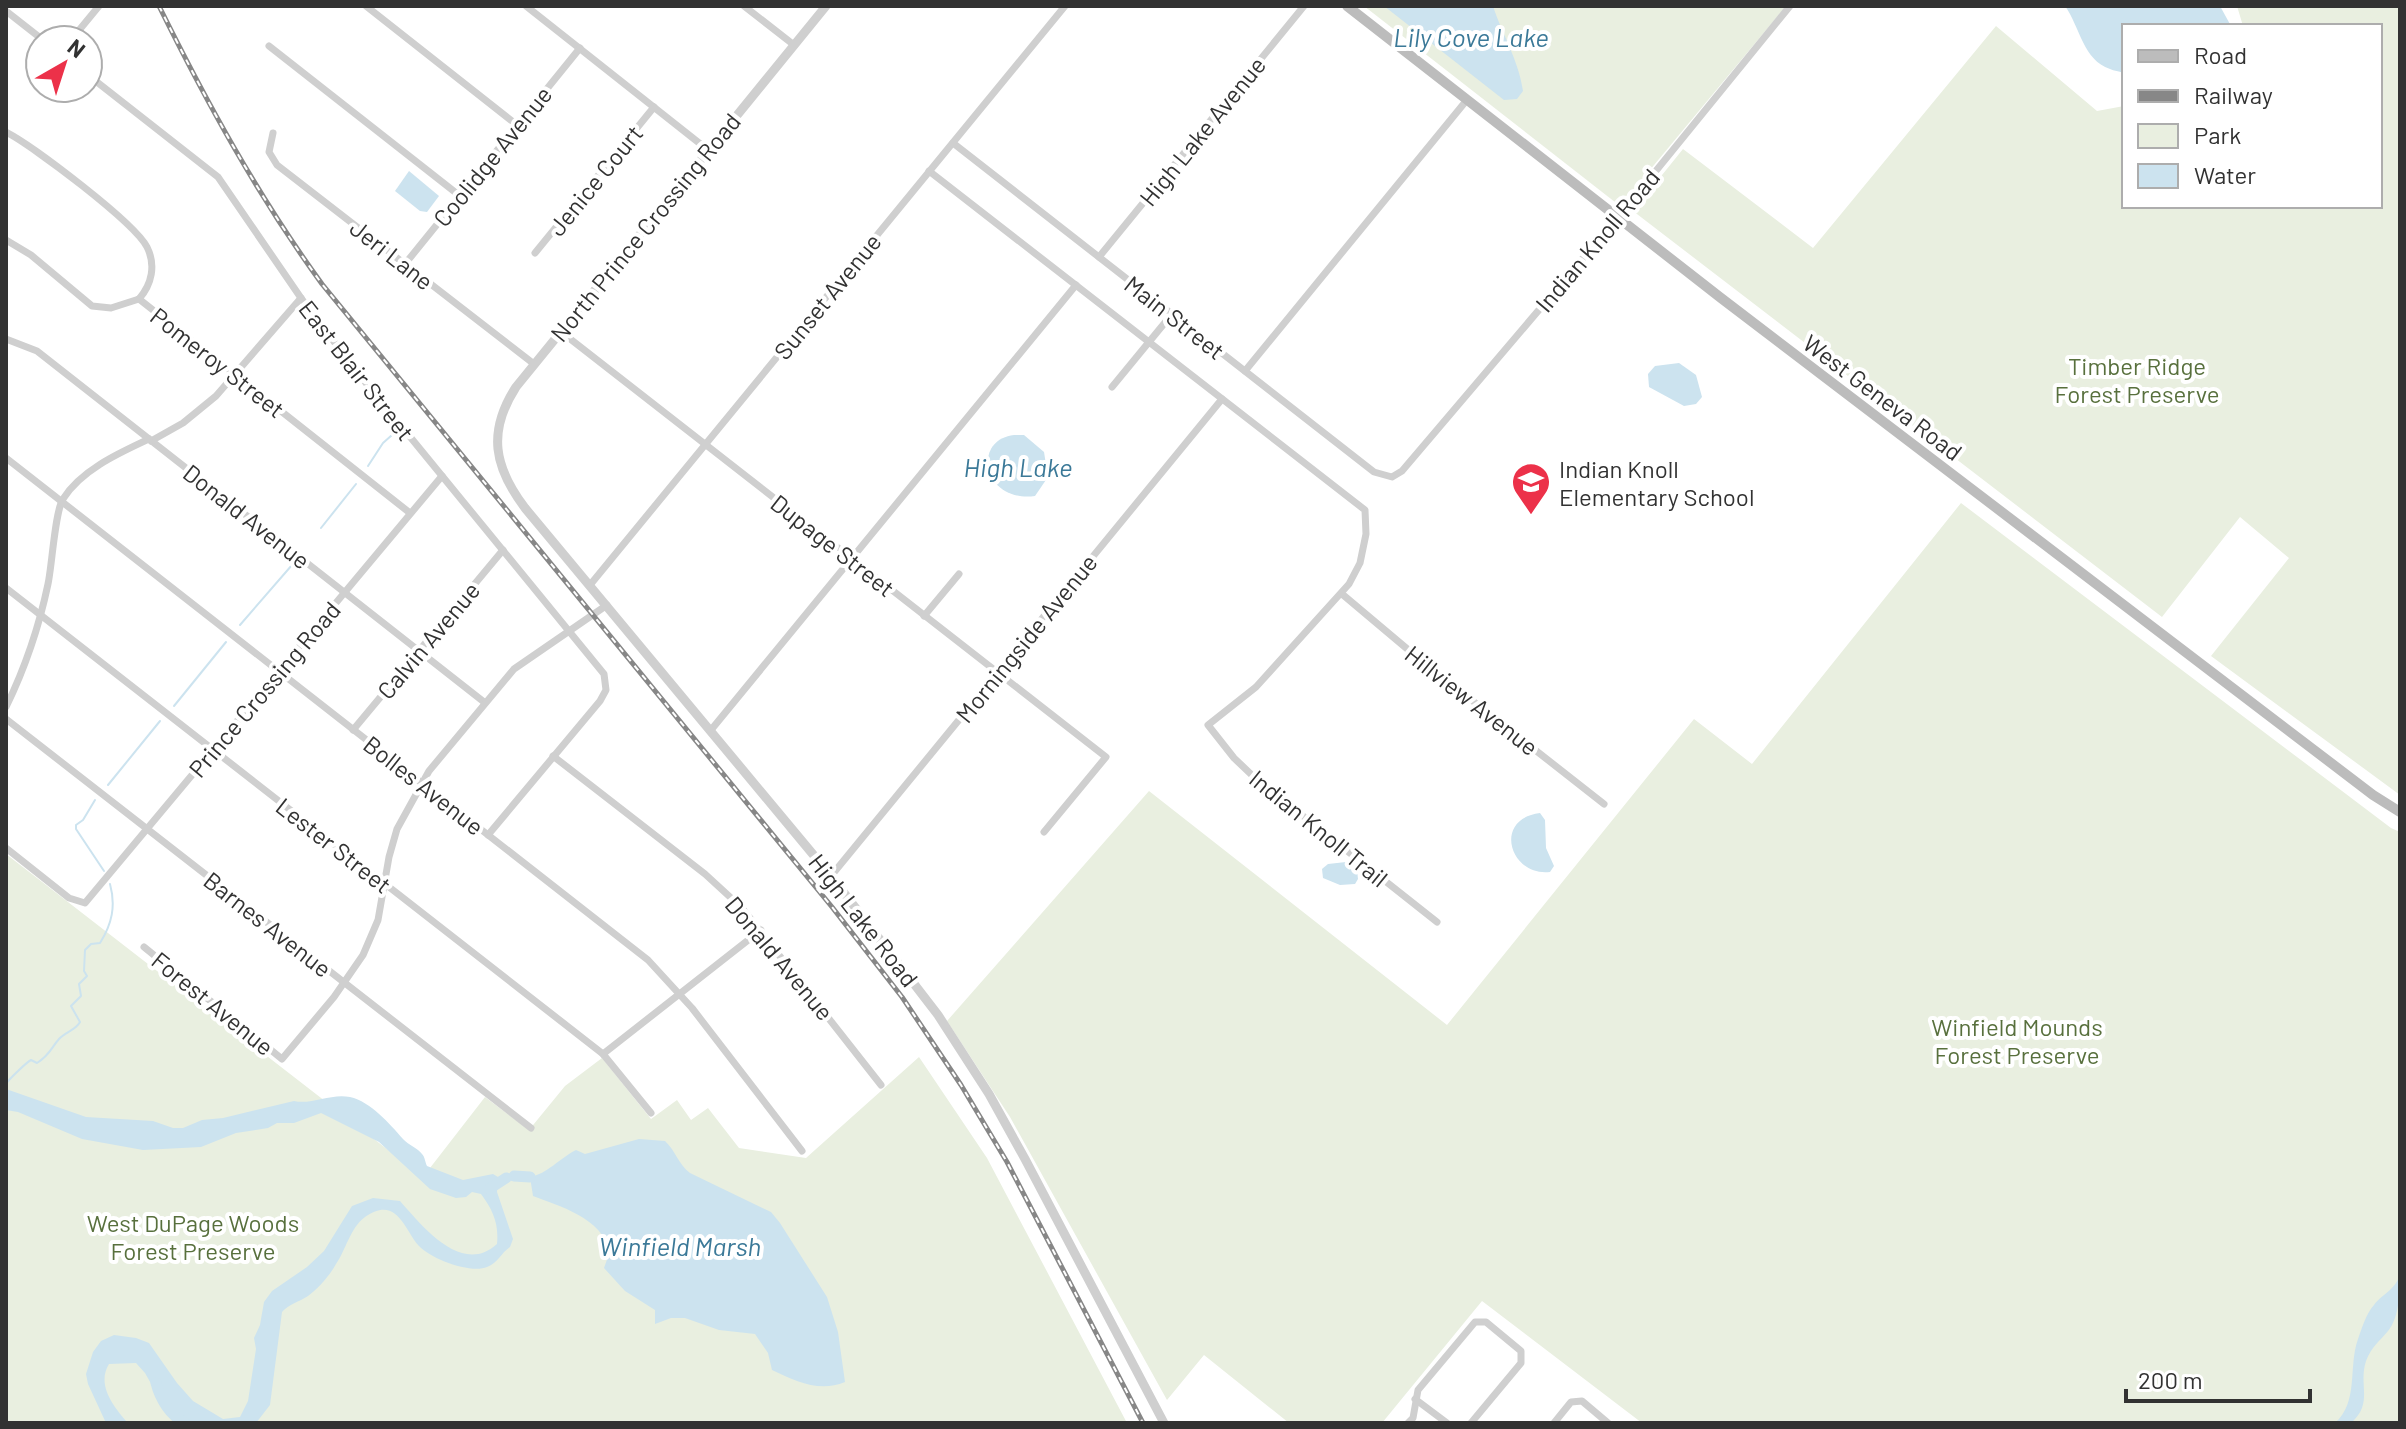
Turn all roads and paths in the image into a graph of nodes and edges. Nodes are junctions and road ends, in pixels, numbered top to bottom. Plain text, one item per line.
1 (99, 6) edge
2 (366, 6) edge
3 (526, 6) edge
4 (744, 6) edge
5 (826, 6) edge
6 (1065, 6) edge
7 (1304, 6) edge
8 (1347, 6) edge
9 (1790, 6) edge
10 (6, 11) edge
11 (84, 24) edge
12 (24, 25) edge
13 (794, 45) junction
14 (269, 46) dead end
15 (580, 48) junction
16 (104, 88) edge
17 (1466, 101) junction
18 (654, 107) junction
19 (517, 125) junction
20 (6, 132) edge
21 (273, 133) dead end
22 (953, 143) junction
23 (708, 150) junction
24 (929, 171) junction
25 (460, 196) junction
26 (1617, 217) junction
27 (6, 240) edge
28 (535, 253) dead end
29 (1099, 257) junction
30 (405, 264) junction
31 (1076, 285) junction
32 (301, 298) junction
33 (139, 299) junction
34 (1172, 314) junction
35 (560, 331) junction
36 (6, 339) edge
37 (1149, 342) junction
38 (534, 364) junction
39 (1245, 371) junction
40 (234, 375) junction
41 (1112, 387) dead end
42 (1222, 399) junction
43 (150, 440) junction
44 (705, 445) junction
45 (6, 458) edge
46 (500, 462) joint
47 (1402, 471) joint
48 (442, 476) junction
49 (61, 501) junction
50 (410, 513) junction
51 (503, 550) junction
52 (851, 559) junction
53 (959, 574) dead end
54 (590, 585) junction
55 (6, 588) edge
56 (345, 592) junction
57 (1342, 594) junction
58 (607, 605) junction
59 (41, 616) junction
60 (924, 616) junction
61 (571, 632) junction
62 (419, 651) junction
63 (279, 671) junction
64 (997, 673) junction
65 (484, 702) junction
66 (6, 707) edge
67 (6, 719) edge
68 (353, 730) junction
69 (711, 730) junction
70 (212, 750) junction
71 (553, 756) junction
72 (422, 783) junction
73 (1604, 804) dead end
74 (2400, 812) edge
75 (146, 829) junction
76 (1044, 832) dead end
77 (488, 835) junction
78 (6, 848) edge
79 (831, 876) junction
80 (385, 885) junction
81 (1437, 922) dead end
82 (761, 930) junction
83 (144, 947) dead end
84 (344, 983) junction
85 (680, 993) junction
86 (603, 1054) junction
87 (881, 1085) dead end
88 (651, 1113) dead end
89 (531, 1128) dead end
90 (802, 1151) dead end
91 (1415, 1399) junction
92 (1164, 1423) edge
93 (1408, 1423) edge
94 (1447, 1423) edge
95 (1471, 1423) edge
96 (1554, 1423) edge
97 (1608, 1423) edge

1 - 11 street
2 - 19 street
3 - 15 street
4 - 13 street
5 - 13 street, North Prince Crossing Road
6 - 22 street, Sunset Avenue
7 - 29 street, High Lake Avenue
8 - 17 main road, West Geneva Road
9 - 26 street, Indian Knoll Road
10 - 12 street
13 - 23 street, North Prince Crossing Road
14 - 25 street
15 - 18 street
15 - 19 street, Coolidge Avenue
16 - 32 street, East Blair Street
17 - 26 main road, West Geneva Road
17 - 39 street
18 - 23 street
18 - 28 street, Jenice Court
19 - 25 street, Coolidge Avenue
20 - 33 street, Pomeroy Street
21 - 30 street, Jeri Lane
22 - 24 street, Sunset Avenue
22 - 29 street, Main Street
23 - 35 street, North Prince Crossing Road
24 - 31 street, Main Street
24 - 44 street, Sunset Avenue
25 - 30 street, Coolidge Avenue
26 - 47 street, Indian Knoll Road
26 - 74 main road, West Geneva Road
27 - 33 street
29 - 34 street, Main Street
30 - 38 street, Jeri Lane
31 - 37 street, Main Street
31 - 52 street
32 - 40 street
32 - 48 street, East Blair Street
33 - 40 street, Pomeroy Street
34 - 37 street
34 - 39 street, Main Street
35 - 38 street, North Prince Crossing Road
35 - 44 street, Dupage Street
36 - 43 street, Donald Avenue
37 - 41 street
37 - 42 street, Main Street
38 - 46 street, North Prince Crossing Road
39 - 47 street, Main Street
40 - 43 street
40 - 50 street, Pomeroy Street
42 - 57 street, Main Street
42 - 64 street, Morningside Avenue
43 - 49 street
43 - 56 street, Donald Avenue
44 - 52 street, Dupage Street
44 - 54 street, Sunset Avenue
45 - 49 street, Bolles Avenue
46 - 54 street, High Lake Road
48 - 50 street, Prince Crossing Road
48 - 51 street, East Blair Street
49 - 59 street
49 - 63 street, Bolles Avenue
50 - 56 street, Prince Crossing Road
51 - 61 street, East Blair Street
51 - 62 street, Calvin Avenue
52 - 60 street, Dupage Street
52 - 69 street
53 - 60 street
54 - 58 street, High Lake Road
55 - 59 street, Lester Street
56 - 62 street, Donald Avenue
56 - 63 street, Prince Crossing Road
57 - 73 street, Hillview Avenue
57 - 81 street, Indian Knoll Trail
58 - 61 street
58 - 69 street, High Lake Road
59 - 66 street
59 - 70 street, Lester Street
60 - 64 street, Dupage Street
61 - 65 street
61 - 71 street, East Blair Street
62 - 65 street, Donald Avenue
62 - 68 street, Calvin Avenue
63 - 68 street, Bolles Avenue
63 - 70 street, Prince Crossing Road
64 - 76 street, Dupage Street
64 - 79 street, Morningside Avenue
65 - 72 street
67 - 75 street, Barnes Avenue
68 - 72 street, Bolles Avenue
69 - 79 street, High Lake Road
70 - 75 street, Prince Crossing Road
70 - 80 street, Lester Street
71 - 77 street
71 - 82 street, Donald Avenue
72 - 77 street, Bolles Avenue
72 - 80 street
75 - 78 street, Prince Crossing Road
75 - 84 street, Barnes Avenue
77 - 85 street, Bolles Avenue
79 - 92 street, High Lake Road
80 - 84 street
80 - 86 street, Lester Street
82 - 85 street
82 - 87 street, Donald Avenue
83 - 84 street, Forest Avenue
84 - 89 street, Barnes Avenue
85 - 86 street
85 - 90 street, Bolles Avenue
86 - 88 street, Lester Street
91 - 93 street
91 - 94 street
91 - 95 street
96 - 97 street

